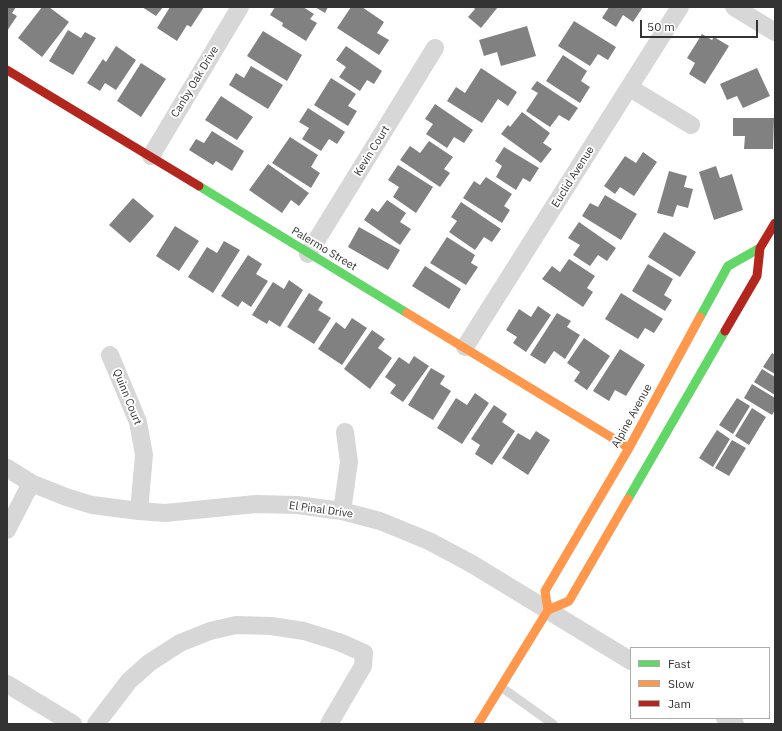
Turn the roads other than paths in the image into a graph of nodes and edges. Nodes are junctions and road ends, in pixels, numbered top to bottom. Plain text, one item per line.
1 (240, 7) edge
2 (680, 7) edge
3 (734, 7) edge
4 (775, 32) edge
5 (435, 48) dead end
6 (7, 70) edge
7 (630, 88) junction
8 (691, 125) dead end
9 (151, 156) junction
10 (775, 223) edge
11 (760, 248) junction
12 (308, 254) junction
13 (465, 347) junction
14 (110, 355) dead end
15 (345, 432) dead end
16 (628, 448) junction
17 (7, 468) edge
18 (31, 483) junction
19 (342, 510) junction
20 (140, 511) junction
21 (7, 530) edge
22 (548, 610) junction
23 (630, 660) edge
24 (7, 684) edge
25 (501, 687) junction
26 (73, 724) edge
27 (96, 724) edge
28 (329, 724) edge
29 (478, 724) edge
30 (553, 724) edge

1 - 9 street, Canby Oak Drive
2 - 7 street, Euclid Avenue
3 - 4 street
5 - 12 street, Kevin Court
6 - 9 street, Palermo Street
7 - 8 street
7 - 13 street, Euclid Avenue
9 - 12 street, Palermo Street
10 - 11 street, Alpine Avenue
11 - 16 street, Alpine Avenue
11 - 22 street, Alpine Avenue
12 - 13 street, Palermo Street
13 - 16 street, Palermo Street
14 - 20 street, Quinn Court
15 - 19 street
16 - 22 street, Alpine Avenue
17 - 18 street, El Pinal Drive
18 - 20 street, El Pinal Drive
18 - 21 street
19 - 20 street, El Pinal Drive
19 - 22 street, El Pinal Drive
22 - 23 street, El Pinal Drive
22 - 25 street
24 - 26 street
25 - 29 street
25 - 30 lane
27 - 28 street

